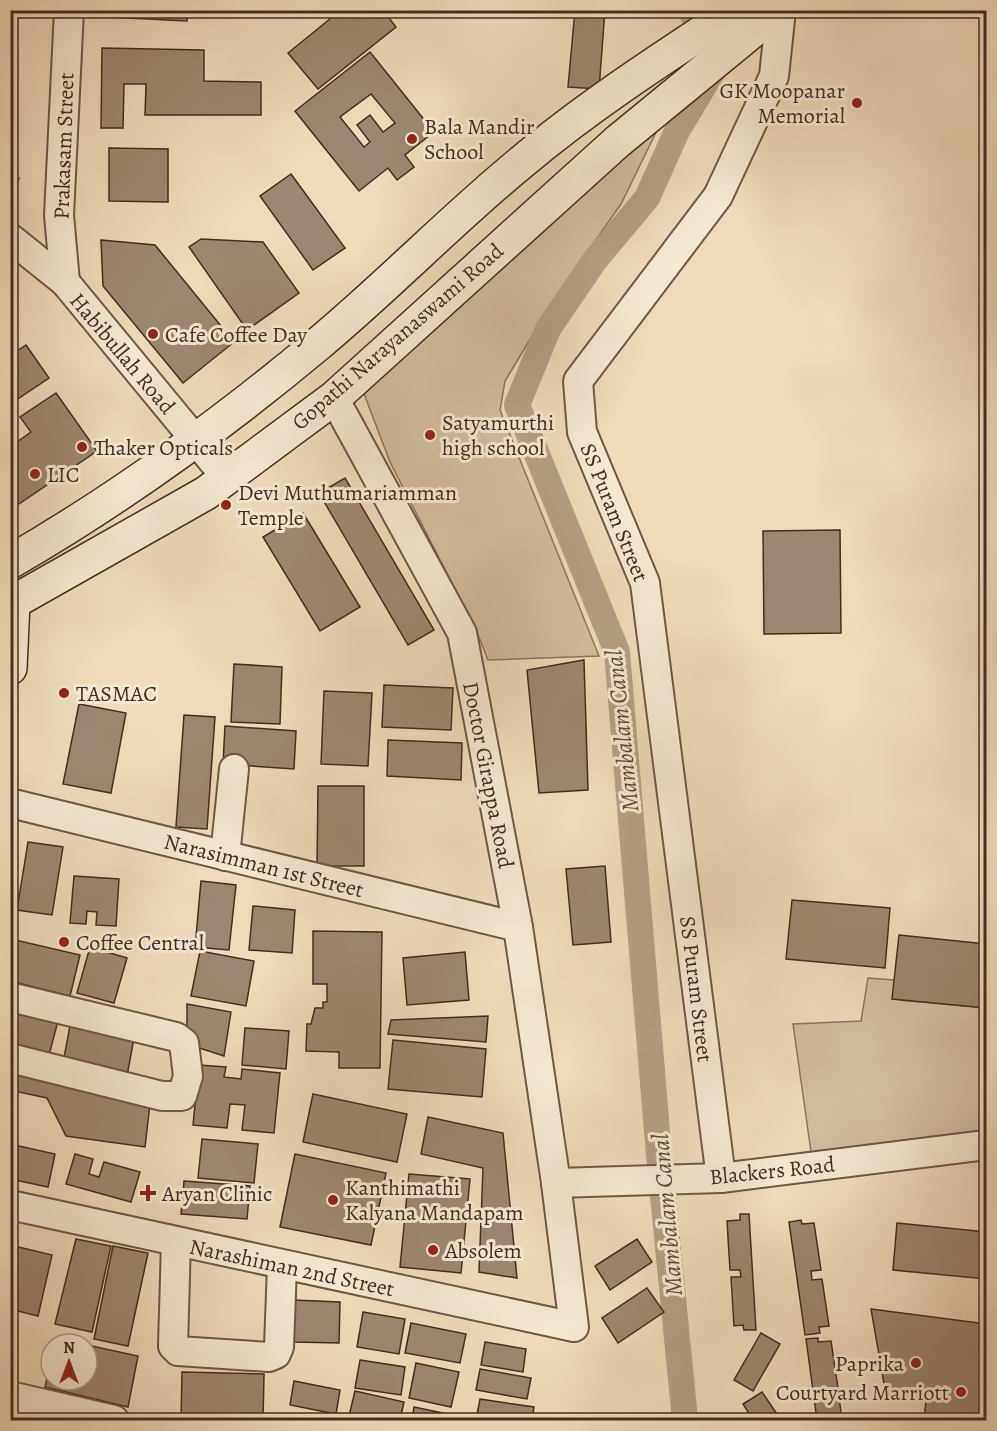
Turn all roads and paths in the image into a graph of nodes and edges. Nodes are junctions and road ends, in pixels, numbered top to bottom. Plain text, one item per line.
1 (69, 10) edge
2 (779, 10) edge
3 (735, 22) edge
4 (10, 238) edge
5 (65, 282) junction
6 (369, 299) junction
7 (401, 335) junction
8 (334, 398) junction
9 (196, 440) junction
10 (226, 477) junction
11 (10, 562) edge
12 (12, 601) edge
13 (10, 668) edge
14 (234, 769) dead end
15 (10, 803) edge
16 (225, 856) junction
17 (518, 927) junction
18 (10, 997) edge
19 (10, 1058) edge
20 (987, 1145) edge
21 (721, 1178) junction
22 (556, 1183) junction
23 (10, 1205) edge
24 (176, 1242) junction
25 (282, 1266) junction
26 (574, 1327) joint
27 (10, 1396) edge
28 (114, 1420) edge

1 - 5 street, Prakasam Street
2 - 3 main road
2 - 21 street, SS Puram Street
3 - 6 main road, Gopathi Narayanaswami Road
3 - 7 main road, Gopathi Narayanaswami Road
4 - 5 street, Habibullah Road
5 - 9 street, Habibullah Road
6 - 7 main road
6 - 9 main road, Gopathi Narayanaswami Road
7 - 8 main road, Gopathi Narayanaswami Road
8 - 10 main road, Gopathi Narayanaswami Road
8 - 17 street, Doctor Girappa Road
9 - 10 street, Habibullah Road
9 - 11 main road, Gopathi Narayanaswami Road
10 - 12 main road, Gopathi Narayanaswami Road
12 - 13 main road
14 - 16 street
15 - 16 street, Narasimman 1st Street
16 - 17 street, Narasimman 1st Street
17 - 22 street, Doctor Girappa Road
18 - 19 street
20 - 21 street, Blackers Road
21 - 22 street, Blackers Road
22 - 26 street, Doctor Girappa Road
23 - 24 street, Narashiman 2nd Street
24 - 25 street, Narashiman 2nd Street
24 - 25 street
25 - 26 street, Narashiman 2nd Street
27 - 28 street

